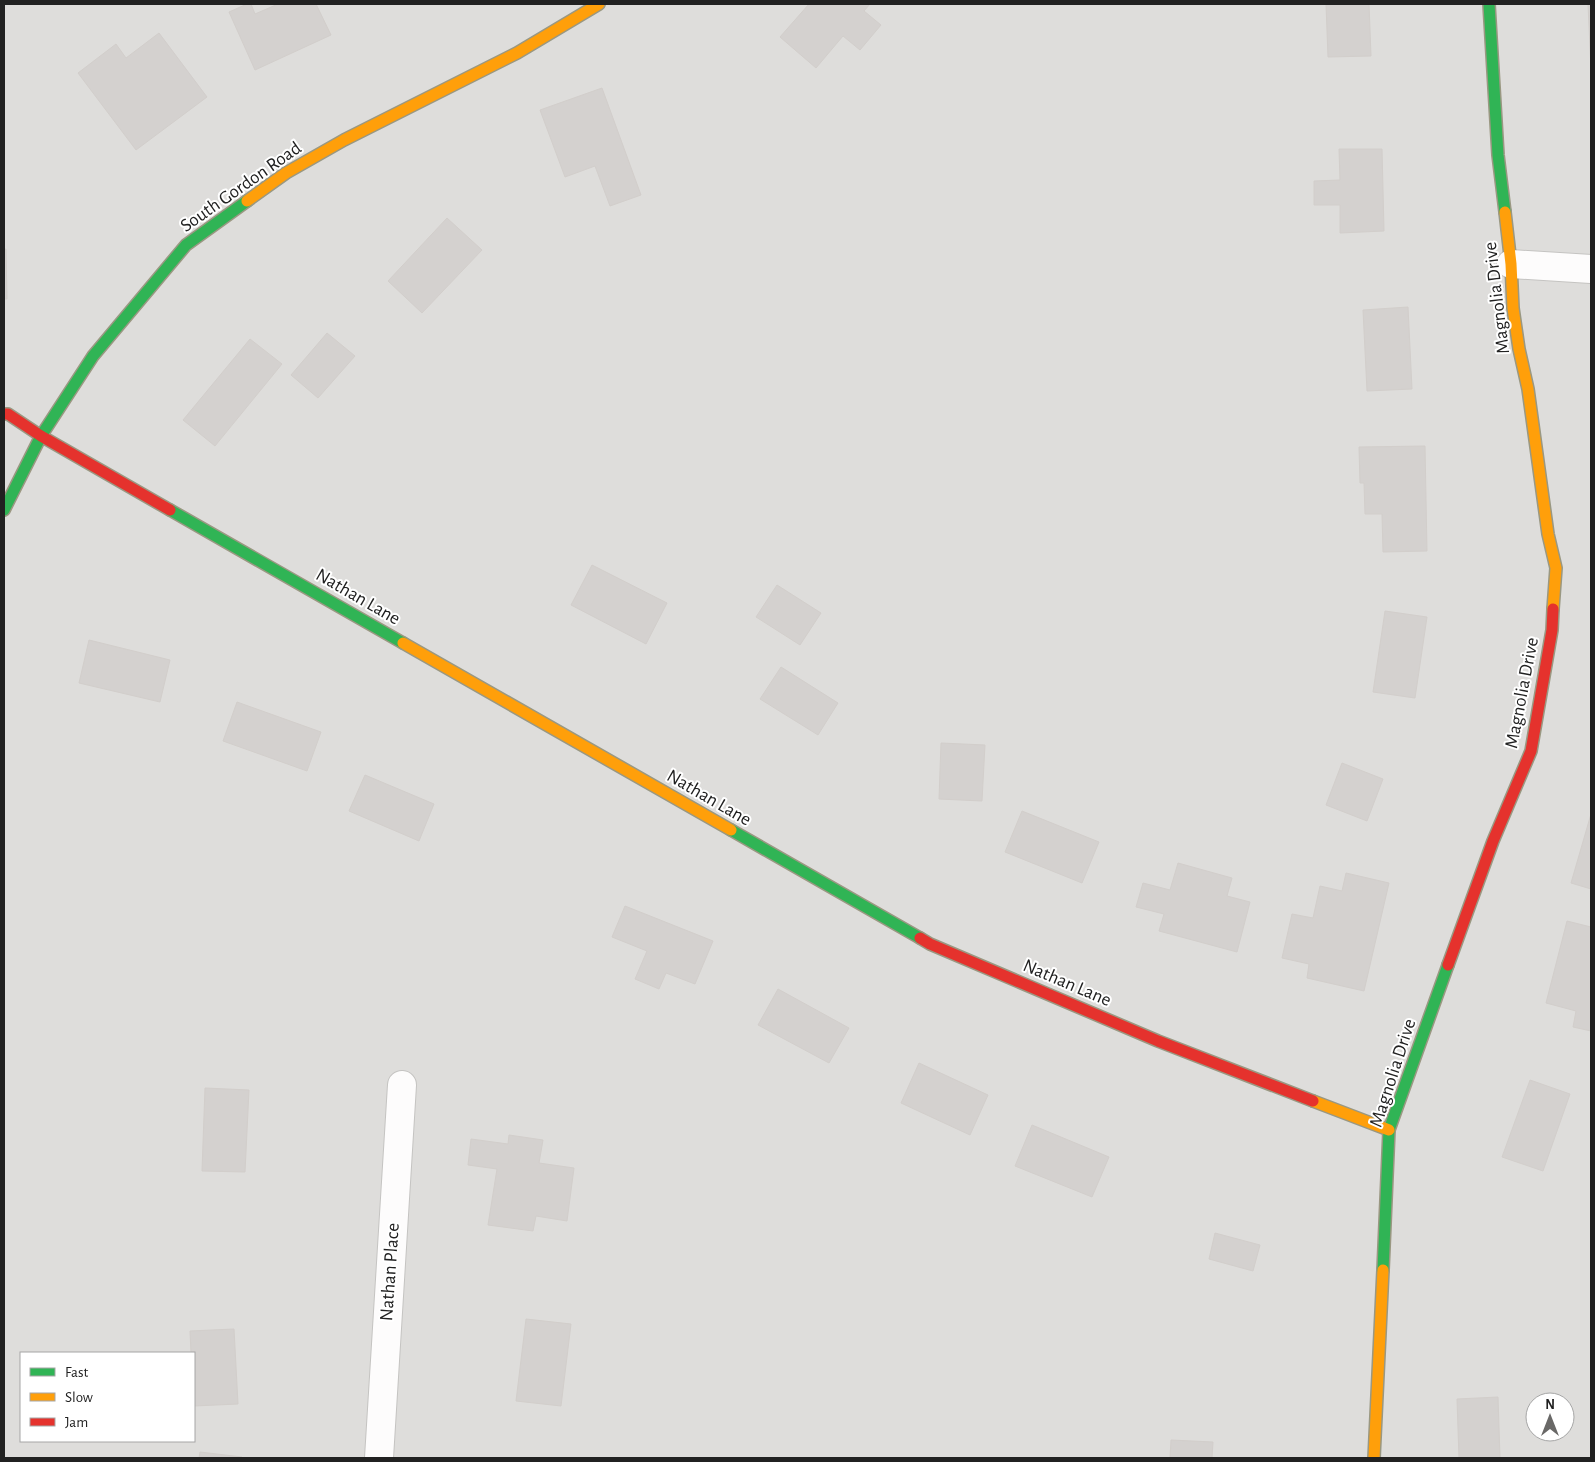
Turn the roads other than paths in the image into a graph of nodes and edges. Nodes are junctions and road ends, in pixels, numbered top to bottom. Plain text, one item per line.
1 (599, 4) edge
2 (1490, 4) edge
3 (1511, 264) junction
4 (1591, 269) edge
5 (4, 414) edge
6 (41, 436) junction
7 (4, 510) edge
8 (402, 1085) dead end
9 (1389, 1130) junction
10 (379, 1458) edge
11 (1374, 1458) edge

1 - 6 street, South Gordon Road
2 - 3 street, Magnolia Drive
3 - 4 street
3 - 9 street, Magnolia Drive
5 - 6 street, Nathan Lane
6 - 7 street, South Gordon Road
6 - 9 street, Nathan Lane
8 - 10 street, Nathan Place
9 - 11 street, Magnolia Drive

